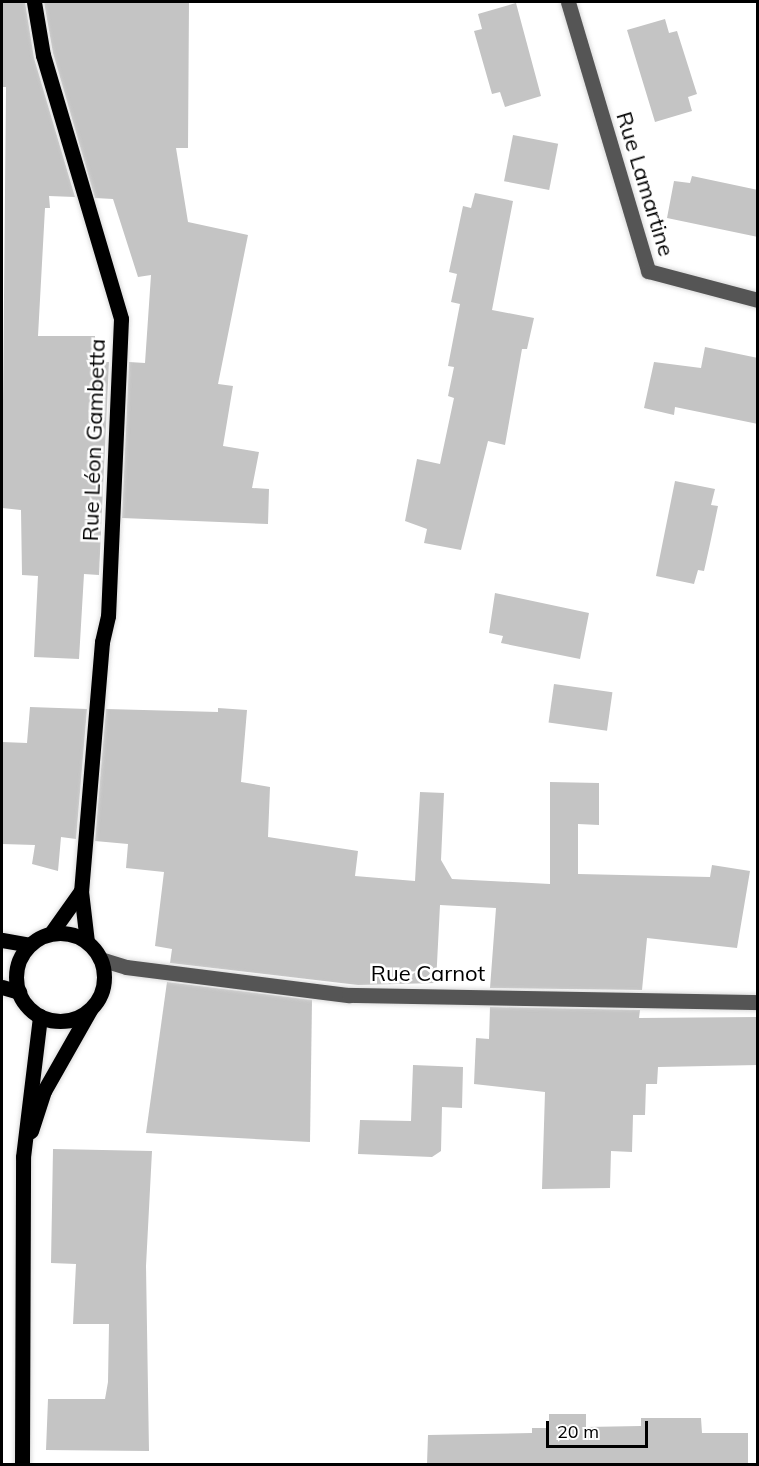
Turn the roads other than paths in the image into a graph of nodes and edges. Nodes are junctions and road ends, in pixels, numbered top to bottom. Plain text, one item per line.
1 (34, 2) edge
2 (568, 2) edge
3 (758, 300) edge
4 (81, 891) junction
5 (51, 933) junction
6 (2, 940) edge
7 (87, 942) junction
8 (30, 945) junction
9 (100, 959) junction
10 (2, 987) edge
11 (19, 992) junction
12 (758, 1002) edge
13 (93, 1005) junction
14 (40, 1016) junction
15 (23, 1157) junction
16 (22, 1464) edge

1 - 4 main road, Rue Léon Gambetta
2 - 3 street, Rue Lamartine
4 - 5 main road
4 - 7 main road, Rue Léon Gambetta
5 - 7 main road
5 - 8 main road
6 - 8 main road
7 - 9 main road
8 - 11 main road
9 - 12 street, Rue Carnot
9 - 13 main road
10 - 11 main road
11 - 14 main road
13 - 14 main road
13 - 15 main road
14 - 15 main road
15 - 16 main road

